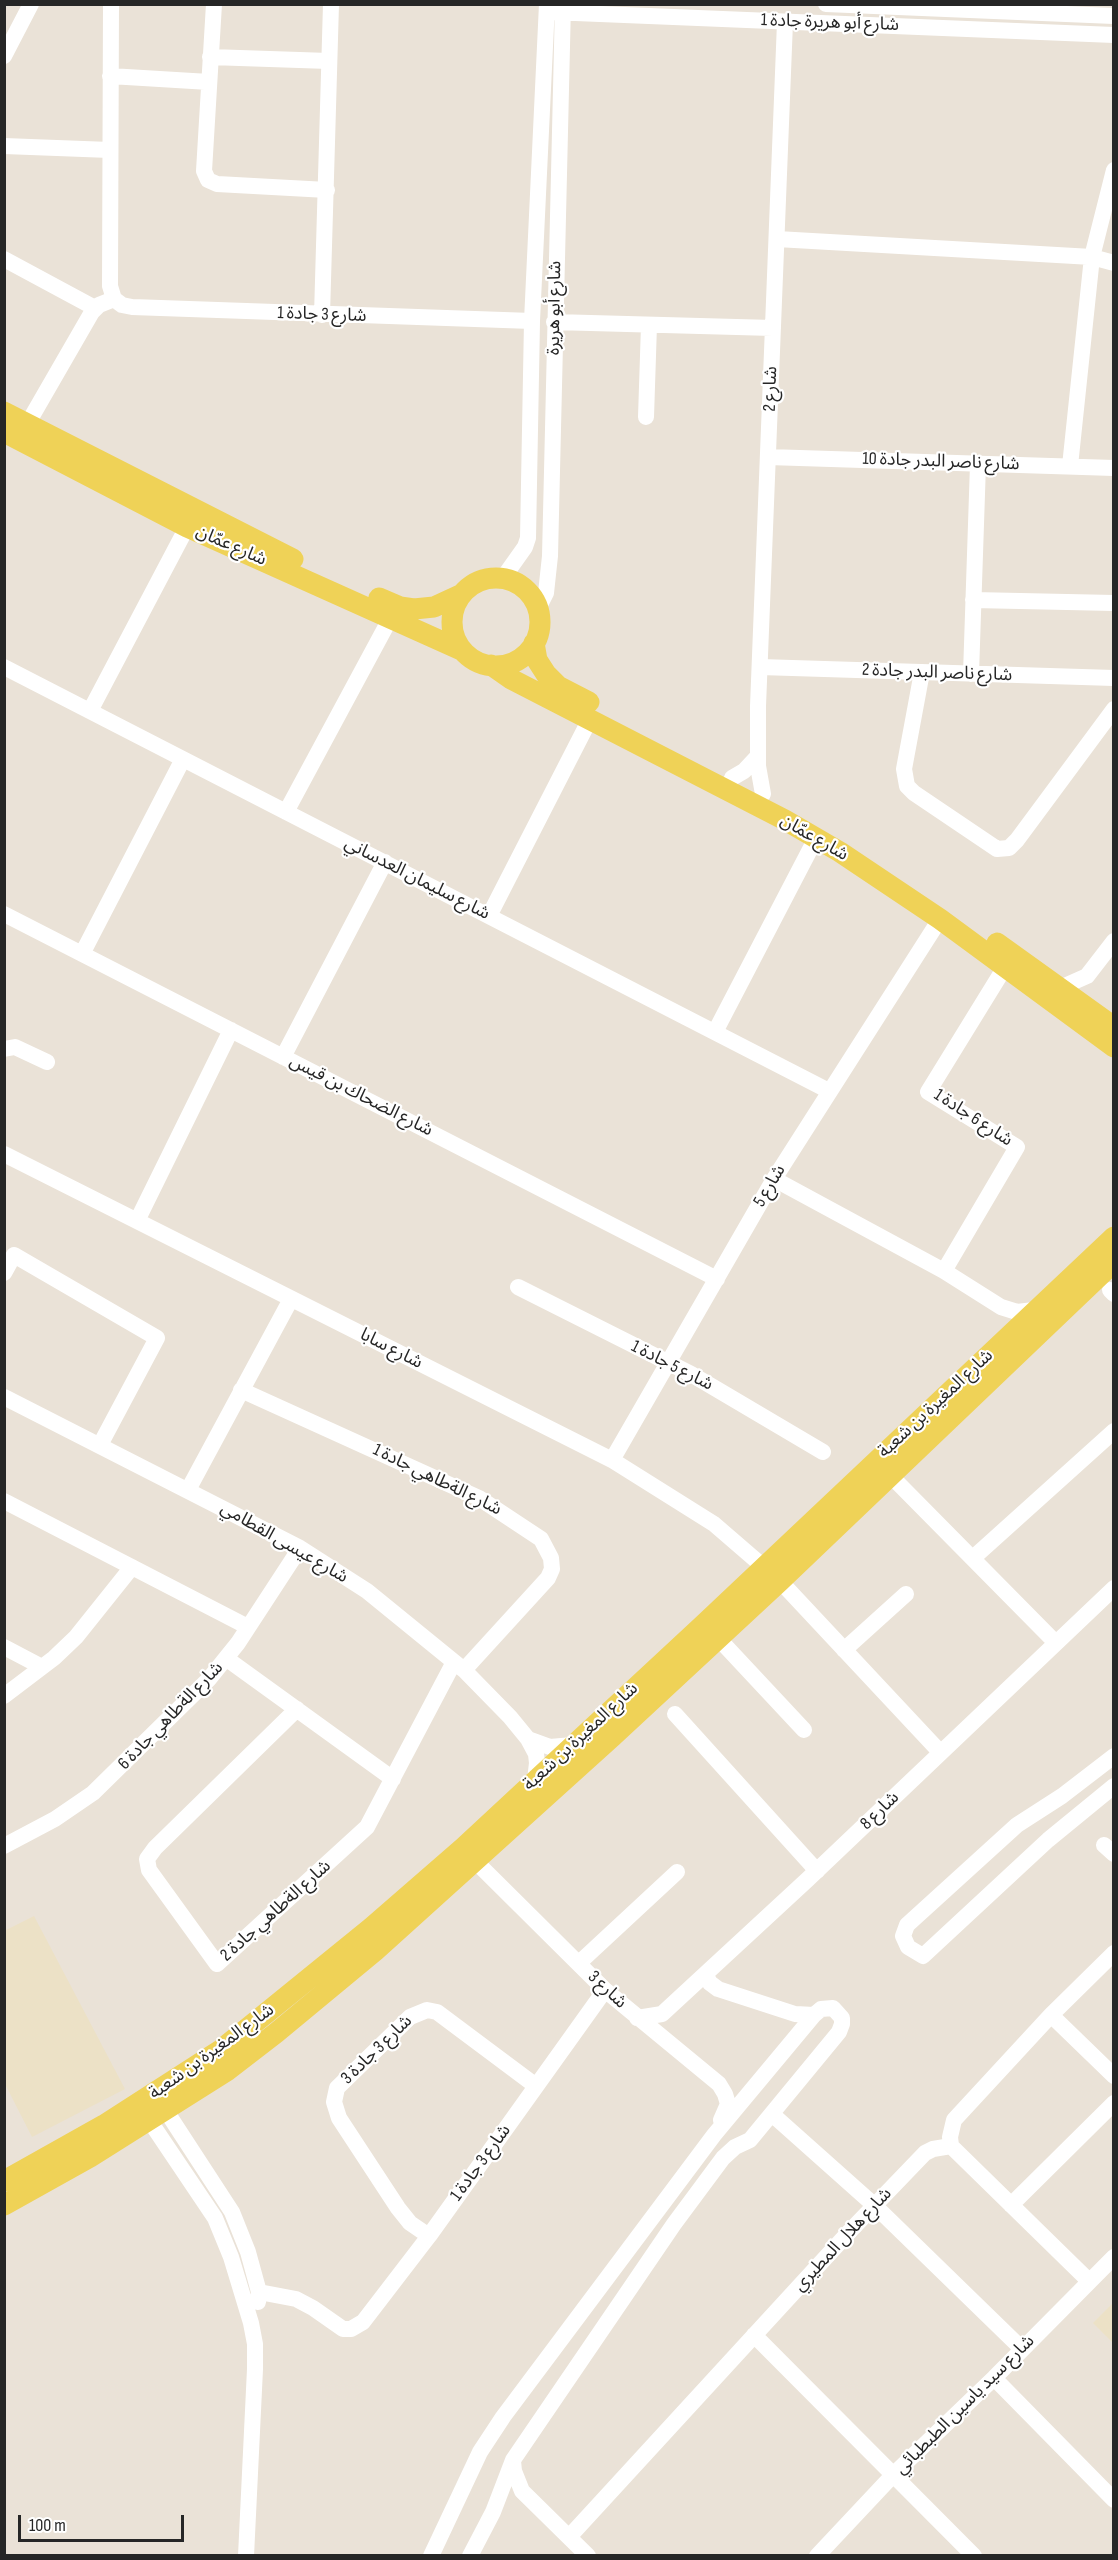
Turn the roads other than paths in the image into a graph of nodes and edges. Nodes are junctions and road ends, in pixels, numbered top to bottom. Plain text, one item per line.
1 (31, 4) edge
2 (111, 4) edge
3 (214, 4) edge
4 (331, 4) edge
5 (826, 4) edge
6 (555, 8) edge
7 (601, 14) junction
8 (1113, 15) edge
9 (785, 22) junction
10 (1113, 35) edge
11 (561, 46) junction
12 (4, 56) edge
13 (210, 57) junction
14 (329, 61) junction
15 (110, 76) junction
16 (209, 82) junction
17 (4, 146) edge
18 (110, 150) junction
19 (1113, 170) edge
20 (327, 190) junction
21 (777, 239) junction
22 (1092, 257) junction
23 (4, 259) edge
24 (1113, 263) edge
25 (114, 299) junction
26 (95, 308) junction
27 (322, 315) junction
28 (532, 321) junction
29 (554, 322) junction
30 (649, 325) junction
31 (773, 328) junction
32 (4, 412) edge
33 (646, 417) dead end
34 (28, 423) junction
35 (4, 432) edge
36 (768, 457) junction
37 (978, 464) junction
38 (1070, 466) junction
39 (1113, 468) edge
40 (187, 527) junction
41 (503, 578) junction
42 (460, 595) junction
43 (973, 600) junction
44 (1113, 603) edge
45 (538, 609) junction
46 (391, 617) junction
47 (534, 643) junction
48 (461, 650) junction
49 (491, 665) junction
50 (4, 667) edge
51 (760, 667) junction
52 (922, 672) junction
53 (971, 674) junction
54 (1113, 678) edge
55 (1113, 709) edge
56 (90, 711) junction
57 (590, 719) junction
58 (758, 756) junction
59 (183, 759) junction
60 (732, 778) junction
61 (763, 794) junction
62 (286, 812) junction
63 (816, 838) junction
64 (385, 862) junction
65 (4, 914) edge
66 (489, 916) junction
67 (940, 918) junction
68 (1113, 941) edge
69 (82, 954) junction
70 (1005, 966) junction
71 (1087, 976) junction
72 (1060, 988) junction
73 (1085, 1006) junction
74 (1113, 1027) edge
75 (231, 1030) junction
76 (715, 1032) junction
77 (1113, 1047) edge
78 (4, 1049) edge
79 (283, 1057) junction
80 (47, 1062) dead end
81 (829, 1091) junction
82 (4, 1154) edge
83 (774, 1179) junction
84 (137, 1221) junction
85 (1113, 1237) edge
86 (1113, 1262) edge
87 (944, 1271) junction
88 (4, 1273) edge
89 (717, 1279) junction
90 (518, 1287) dead end
91 (291, 1299) junction
92 (1001, 1307) junction
93 (1034, 1310) junction
94 (1002, 1341) junction
95 (668, 1363) junction
96 (241, 1390) junction
97 (4, 1397) edge
98 (1113, 1431) edge
99 (100, 1445) junction
100 (823, 1452) dead end
101 (612, 1460) junction
102 (889, 1474) junction
103 (188, 1490) junction
104 (4, 1501) edge
105 (300, 1548) junction
106 (973, 1558) junction
107 (132, 1567) junction
108 (772, 1573) junction
109 (1113, 1588) edge
110 (906, 1594) dead end
111 (248, 1627) junction
112 (718, 1638) junction
113 (1055, 1642) junction
114 (4, 1647) edge
115 (844, 1650) junction
116 (227, 1659) junction
117 (459, 1666) junction
118 (42, 1667) junction
119 (4, 1696) edge
120 (297, 1710) junction
121 (675, 1714) dead end
122 (804, 1730) dead end
123 (528, 1739) junction
124 (573, 1745) junction
125 (940, 1752) junction
126 (1113, 1756) edge
127 (393, 1779) junction
128 (535, 1780) junction
129 (1113, 1786) edge
130 (4, 1846) edge
131 (469, 1854) junction
132 (817, 1871) junction
133 (677, 1872) dead end
134 (1113, 1953) edge
135 (579, 1963) junction
136 (705, 1974) junction
137 (605, 1990) junction
138 (814, 2015) junction
139 (1051, 2015) junction
140 (638, 2018) junction
141 (1113, 2076) edge
142 (536, 2086) junction
143 (1113, 2103) edge
144 (152, 2107) junction
145 (773, 2115) junction
146 (714, 2135) junction
147 (951, 2146) junction
148 (4, 2181) edge
149 (4, 2205) edge
150 (874, 2205) junction
151 (1011, 2205) junction
152 (429, 2236) junction
153 (1113, 2257) edge
154 (1089, 2281) junction
155 (259, 2292) junction
156 (251, 2324) junction
157 (754, 2335) junction
158 (1022, 2349) junction
159 (994, 2378) junction
160 (513, 2460) junction
161 (894, 2474) junction
162 (1113, 2500) edge
163 (538, 2508) junction
164 (493, 2512) junction
165 (569, 2537) junction
166 (434, 2551) edge
167 (246, 2556) edge
168 (470, 2556) edge
169 (588, 2556) edge
170 (817, 2556) edge
171 (974, 2556) edge

1 - 12 street
2 - 15 street
3 - 13 street
4 - 14 street
5 - 8 street, شارع أبو هريرة جادة 1
6 - 7 street, شارع أبو هريرة جادة 1
6 - 11 street, شارع أبو هريرة
6 - 28 street, شارع أبو هريرة
7 - 9 street, شارع أبو هريرة جادة 1
7 - 11 street
9 - 10 street, شارع أبو هريرة جادة 1
9 - 21 street, شارع 2
11 - 29 street, شارع أبو هريرة
13 - 14 street
13 - 16 street
14 - 20 street
15 - 16 street
15 - 18 street
16 - 20 street
17 - 18 street
18 - 25 street
19 - 22 street
20 - 27 street
21 - 22 street
21 - 31 street, شارع 2
22 - 24 street
22 - 38 street
23 - 26 street
25 - 26 street
25 - 27 street, شارع 3 جادة 1
26 - 34 street
27 - 28 street, شارع 3 جادة 1
28 - 41 street, شارع أبو هريرة
29 - 30 street
29 - 45 street, شارع أبو هريرة
30 - 31 street
30 - 33 street
31 - 36 street, شارع 2
32 - 34 main road, شارع عمّان
34 - 42 main road, شارع عمّان
35 - 40 main road, شارع عمّان
36 - 37 street, شارع ناصر البدر جادة 10
36 - 51 street, شارع 2
37 - 38 street, شارع ناصر البدر جادة 10
37 - 43 street
38 - 39 street, شارع ناصر البدر جادة 10
40 - 46 main road, شارع عمّان
40 - 56 street
41 - 42 main road
41 - 45 main road
42 - 48 main road
43 - 44 street
43 - 53 street
45 - 47 main road
46 - 48 main road, شارع عمّان
46 - 62 street
47 - 49 main road
47 - 60 main road, شارع عمّان
48 - 49 main road
49 - 57 main road, شارع عمّان
50 - 56 street, شارع سليمان العدساني
51 - 52 street, شارع ناصر البدر جادة 2
51 - 58 street, شارع 2
52 - 53 street, شارع ناصر البدر جادة 2
52 - 55 street
53 - 54 street, شارع ناصر البدر جادة 2
56 - 59 street, شارع سليمان العدساني
57 - 63 main road, شارع عمّان
57 - 66 street
58 - 60 street
58 - 61 street, شارع 2
59 - 62 street, شارع سليمان العدساني
59 - 69 street
60 - 61 main road, شارع عمّان
61 - 72 main road, شارع عمّان
62 - 64 street, شارع سليمان العدساني
63 - 67 main road, شارع عمّان
63 - 76 street
64 - 66 street, شارع سليمان العدساني
64 - 79 street
65 - 69 street, شارع الضحاك بن قيس
66 - 76 street, شارع سليمان العدساني
67 - 70 main road, شارع عمّان
67 - 81 street, شارع 5
68 - 71 street
69 - 75 street, شارع الضحاك بن قيس
70 - 77 main road, شارع عمّان
70 - 87 street, شارع 6 جادة 1
71 - 72 street
71 - 73 street
72 - 73 main road, شارع عمّان
73 - 74 main road, شارع عمّان
75 - 79 street, شارع الضحاك بن قيس
75 - 84 street
76 - 81 street, شارع سليمان العدساني
78 - 80 street
79 - 89 street, شارع الضحاك بن قيس
81 - 83 street, شارع 5
82 - 84 street, شارع سابا
83 - 87 street
83 - 89 street, شارع 5
84 - 91 street, شارع سابا
85 - 93 main road, شارع المغيرة بن شعبة
86 - 102 main road, شارع المغيرة بن شعبة
87 - 92 street
88 - 99 street
89 - 95 street, شارع 5
90 - 95 street, شارع 5 جادة 1
91 - 96 street
91 - 101 street, شارع سابا
92 - 93 street
92 - 94 street
93 - 94 main road, شارع المغيرة بن شعبة
94 - 108 main road, شارع المغيرة بن شعبة
95 - 100 street, شارع 5 جادة 1
95 - 101 street, شارع 5
96 - 103 street
96 - 117 street, شارع الةطاهي جادة 1
97 - 99 street, شارع عيسى القطامي
98 - 106 street
99 - 103 street, شارع عيسى القطامي
101 - 108 street, شارع سابا
102 - 106 street
102 - 108 main road, شارع المغيرة بن شعبة
103 - 105 street, شارع عيسى القطامي
104 - 107 street
105 - 111 street, شارع الةطاهي جادة 6
105 - 117 street, شارع عيسى القطامي
106 - 113 street
107 - 111 street
107 - 118 street
108 - 112 main road, شارع المغيرة بن شعبة
108 - 115 street
108 - 124 main road, شارع المغيرة بن شعبة
109 - 113 street, شارع 8
110 - 115 street
111 - 116 street, شارع الةطاهي جادة 6
112 - 122 street
112 - 131 main road, شارع المغيرة بن شعبة
113 - 125 street, شارع 8
114 - 118 street
115 - 125 street
116 - 120 street
116 - 130 street, شارع الةطاهي جادة 6
117 - 123 street, شارع عيسى القطامي
117 - 127 street, شارع الةطاهي جادة 2
118 - 119 street
120 - 127 street
120 - 127 street, شارع الةطاهي جادة 2
121 - 132 street
123 - 124 street
123 - 128 street, شارع عيسى القطامي
124 - 128 main road, شارع المغيرة بن شعبة
125 - 132 street, شارع 8
126 - 129 street
128 - 131 main road, شارع المغيرة بن شعبة
131 - 135 street, شارع 3
131 - 144 main road, شارع المغيرة بن شعبة
132 - 136 street, شارع 8
133 - 135 street
134 - 139 street
135 - 137 street, شارع 3
136 - 138 street
136 - 140 street, شارع 8
137 - 140 street, شارع 3
137 - 142 street, شارع 3 جادة 1
138 - 145 street
138 - 146 street
139 - 141 street
139 - 147 street
140 - 146 street, شارع 3
142 - 152 street, شارع 3 جادة 1
142 - 152 street, شارع 3 جادة 3
143 - 151 street
144 - 148 main road, شارع المغيرة بن شعبة
144 - 149 main road, شارع المغيرة بن شعبة
144 - 155 street
144 - 156 street
145 - 150 street
145 - 160 street
146 - 166 street
147 - 150 street, شارع هلال المطيري
147 - 151 street
150 - 157 street, شارع هلال المطيري
150 - 158 street
151 - 154 street
152 - 155 street, شارع 3 جادة 1
153 - 154 street, شارع سيد ياسين الطبطبائي
154 - 158 street, شارع سيد ياسين الطبطبائي
155 - 156 street
156 - 167 street
157 - 161 street
157 - 165 street, شارع هلال المطيري
158 - 159 street, شارع سيد ياسين الطبطبائي
159 - 161 street, شارع سيد ياسين الطبطبائي
159 - 162 street
160 - 163 street
160 - 164 street
161 - 170 street, شارع سيد ياسين الطبطبائي
161 - 171 street
163 - 164 street
163 - 165 street
164 - 168 street
165 - 169 street

